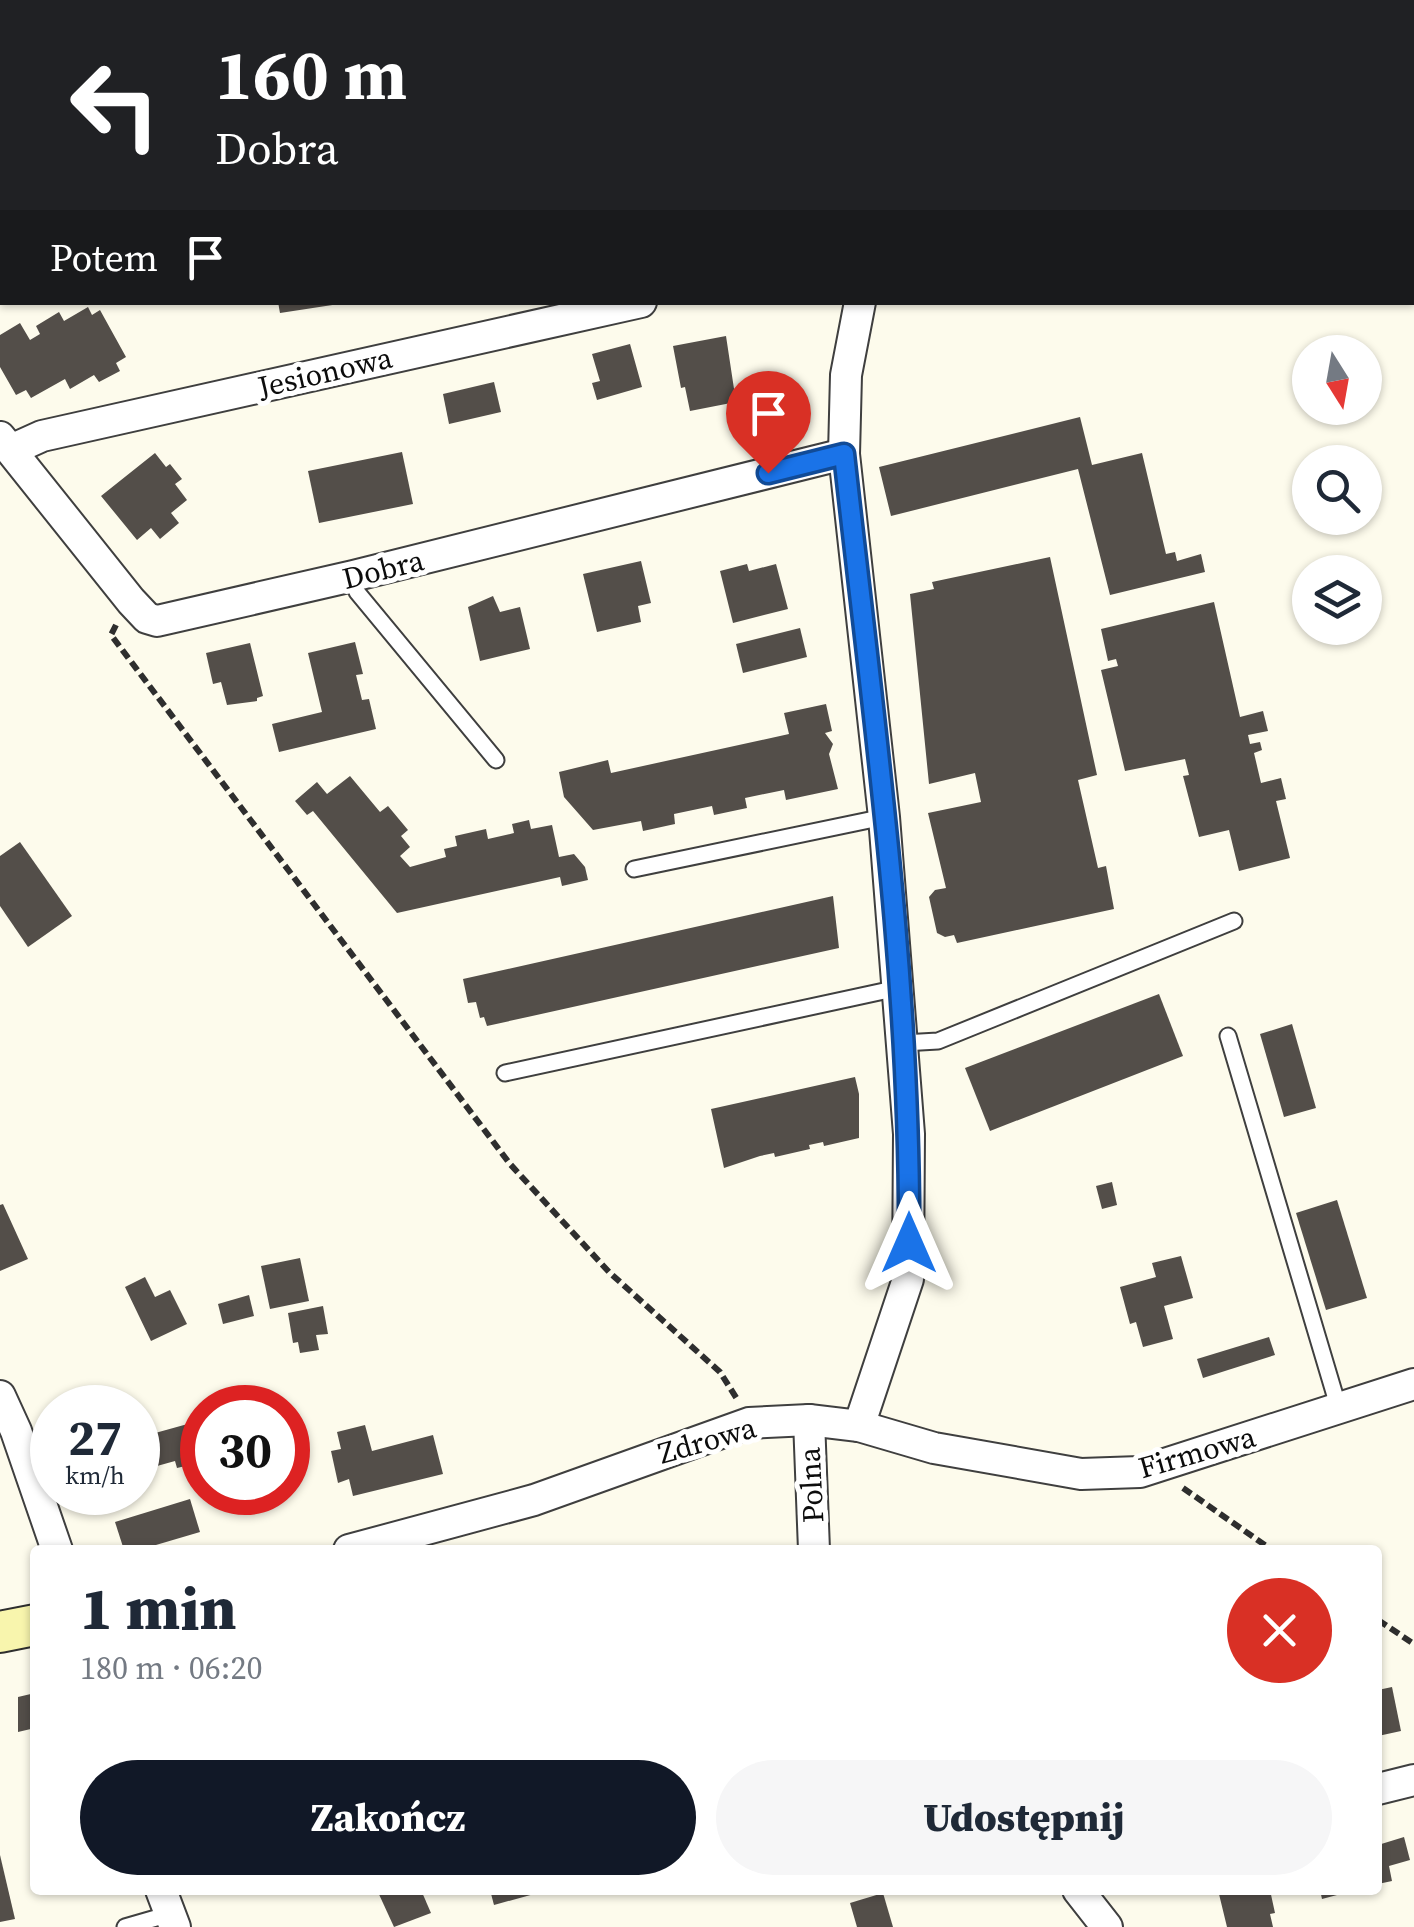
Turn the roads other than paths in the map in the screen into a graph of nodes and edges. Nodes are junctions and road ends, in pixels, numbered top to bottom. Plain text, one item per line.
1 (629, 305) edge
2 (859, 305) edge
3 (6, 444) edge
4 (844, 454) junction
5 (353, 576) junction
6 (496, 760) dead end
7 (884, 817) junction
8 (634, 869) dead end
9 (1234, 921) dead end
10 (898, 988) junction
11 (1228, 1036) dead end
12 (903, 1043) junction
13 (505, 1073) dead end
14 (1414, 1384) edge
15 (0, 1396) edge
16 (1338, 1409) junction
17 (808, 1420) junction
18 (859, 1426) junction
19 (8, 1433) edge
20 (55, 1545) edge
21 (392, 1545) edge
22 (814, 1545) edge
23 (30, 1626) edge
24 (0, 1632) edge
25 (1414, 1780) edge
26 (1382, 1789) edge
27 (1082, 1895) edge
28 (169, 1910) edge
29 (126, 1927) edge
30 (1107, 1927) edge

1 - 3 street, Jesionowa
2 - 4 street
3 - 5 street, Dobra
4 - 5 street, Dobra
4 - 7 street
5 - 6 lane
7 - 8 lane
7 - 10 street
9 - 12 lane
10 - 12 street
10 - 13 lane
11 - 16 lane
12 - 18 street
14 - 16 street, Firmowa
15 - 19 street
16 - 18 street, Firmowa
17 - 18 street, Zdrowa
17 - 21 street, Zdrowa
17 - 22 street, Polna
19 - 20 street
23 - 24 street
25 - 26 street
27 - 30 street
28 - 29 lane

